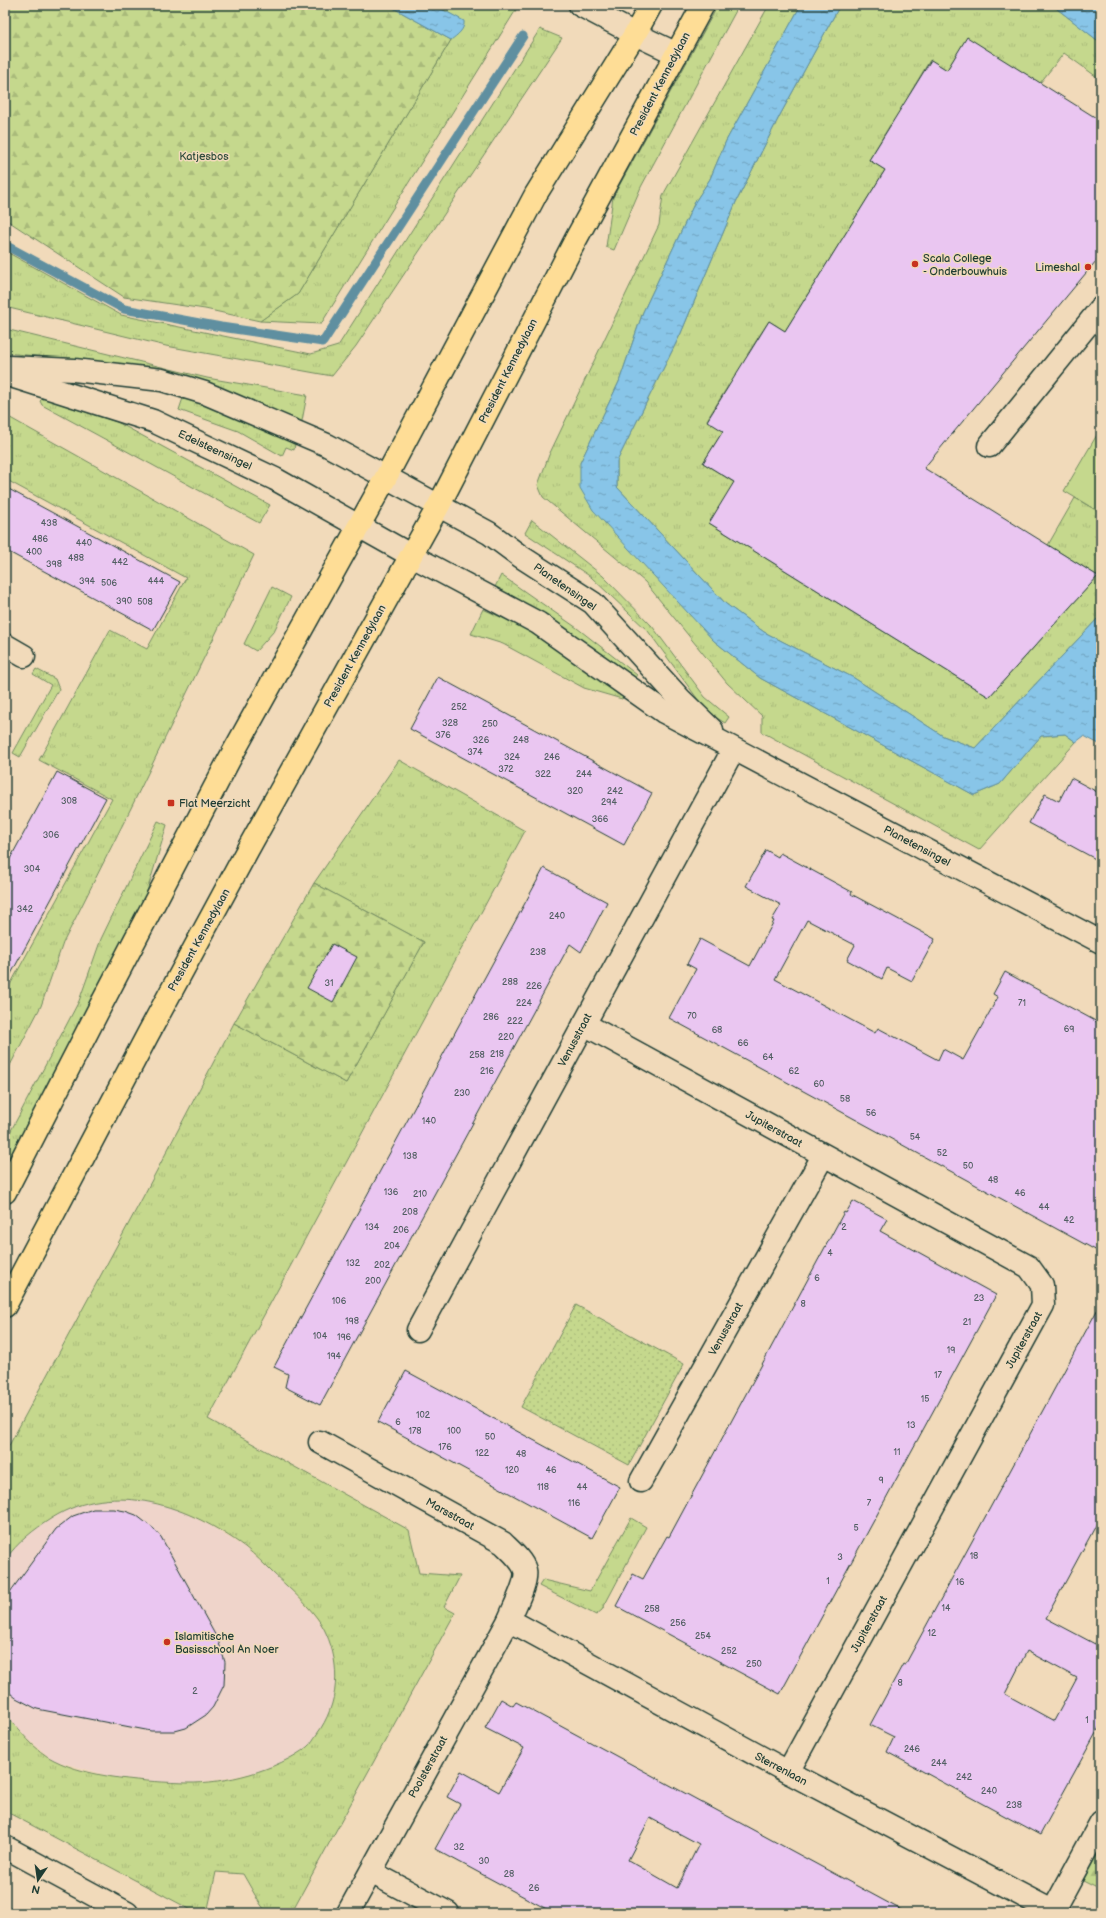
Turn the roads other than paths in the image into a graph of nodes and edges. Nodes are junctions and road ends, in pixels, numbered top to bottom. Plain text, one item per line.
1 (580, 5) edge
2 (651, 5) edge
3 (703, 5) edge
4 (635, 34) junction
5 (677, 54) junction
6 (1101, 308) edge
7 (5, 367) edge
8 (5, 374) edge
9 (989, 446) dead end
10 (386, 478) junction
11 (439, 505) junction
12 (360, 526) junction
13 (412, 556) junction
14 (5, 645) edge
15 (24, 656) dead end
16 (733, 750) junction
17 (1101, 942) edge
18 (584, 1024) junction
19 (824, 1156) junction
20 (5, 1192) edge
21 (5, 1306) edge
22 (418, 1330) dead end
23 (320, 1442) dead end
24 (641, 1481) dead end
25 (509, 1620) junction
26 (788, 1772) junction
27 (1101, 1822) edge
28 (5, 1847) edge
29 (371, 1872) junction
30 (1054, 1912) edge
31 (127, 1913) edge
32 (348, 1913) edge
33 (448, 1913) edge

1 - 4 street
2 - 4 main road
3 - 5 main road, President Kennedylaan
4 - 5 street
4 - 10 main road
5 - 11 main road, President Kennedylaan
6 - 9 street
7 - 10 street
8 - 12 street, Edelsteensingel
10 - 11 street, Planetensingel
10 - 12 main road
11 - 13 main road, President Kennedylaan
11 - 16 street, Planetensingel
12 - 13 street, Edelsteensingel
12 - 20 main road
13 - 16 street, Planetensingel
13 - 21 main road, President Kennedylaan
14 - 15 street
16 - 17 street, Planetensingel
16 - 18 street, Venusstraat
18 - 19 street, Jupiterstraat
18 - 22 street, Venusstraat
19 - 24 street, Venusstraat
19 - 26 street, Jupiterstraat
23 - 25 street, Marsstraat
25 - 26 street, Sterrenlaan
25 - 29 street, Poolsterstraat
26 - 30 street, Sterrenlaan
27 - 30 street
28 - 31 street
29 - 32 street, Poolsterstraat
29 - 33 street

